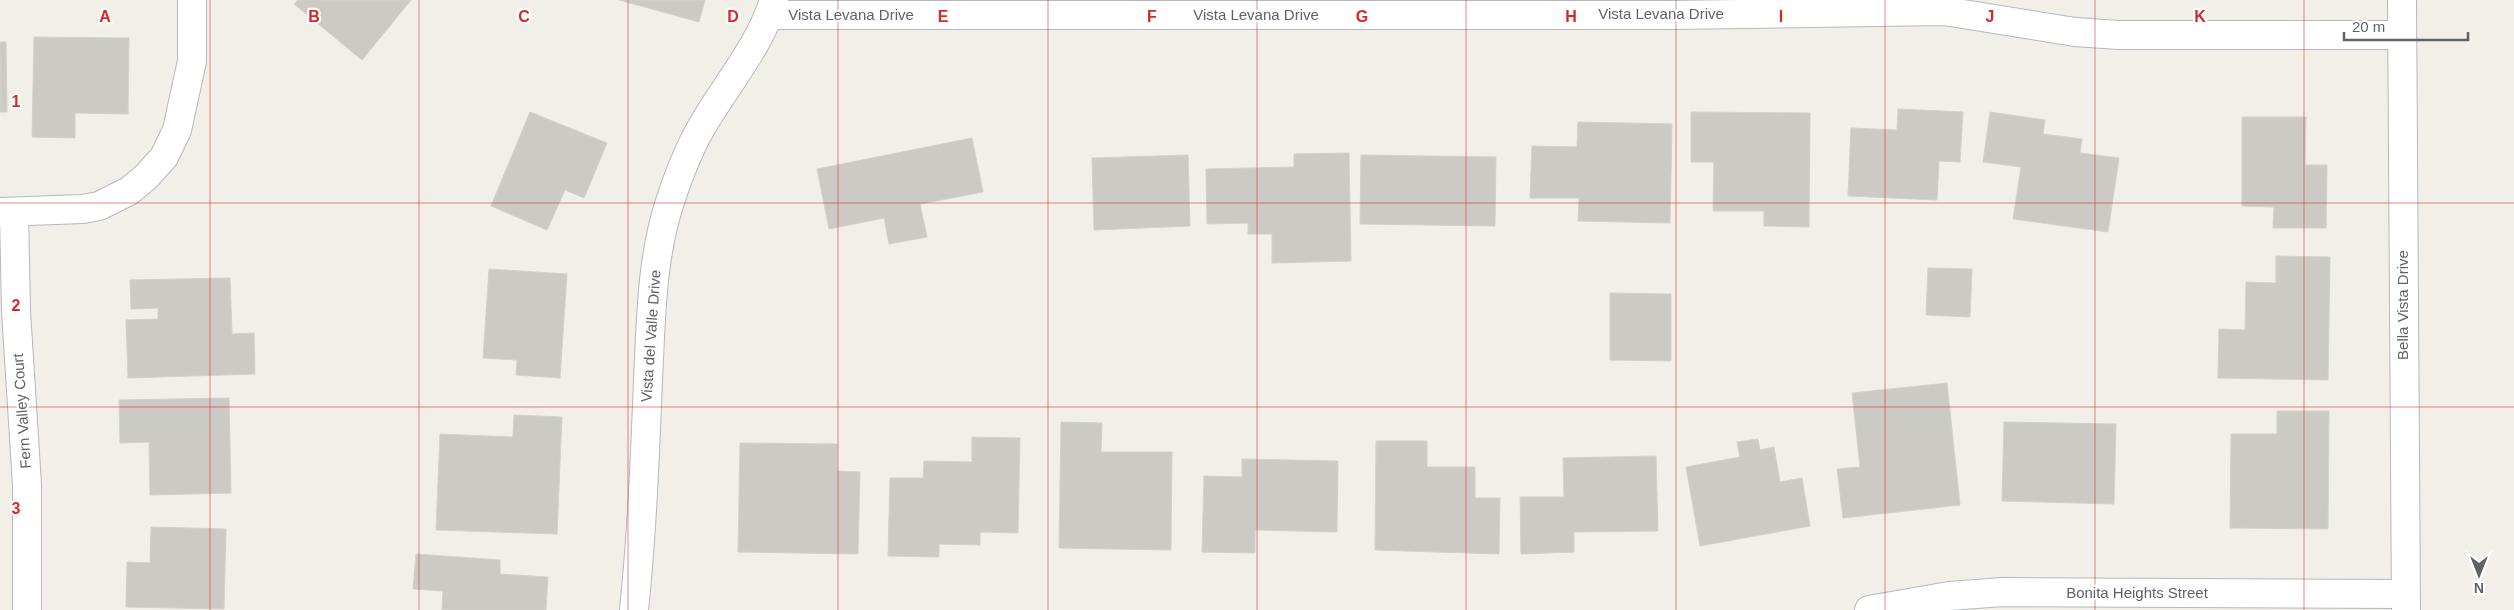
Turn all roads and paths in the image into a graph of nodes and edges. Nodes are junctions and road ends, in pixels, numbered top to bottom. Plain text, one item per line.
1 (192, 0) edge
2 (2402, 0) edge
3 (772, 7) edge
4 (2401, 35) junction
5 (7, 212) edge
6 (2405, 602) edge
7 (27, 610) edge
8 (634, 610) edge
9 (1869, 610) edge

1 - 5 street
2 - 4 street, Bella Vista Drive
3 - 4 street, Vista Levana Drive
3 - 8 street, Vista del Valle Drive
4 - 6 street, Bella Vista Drive
5 - 7 street, Fern Valley Court
6 - 9 street, Bonita Heights Street

